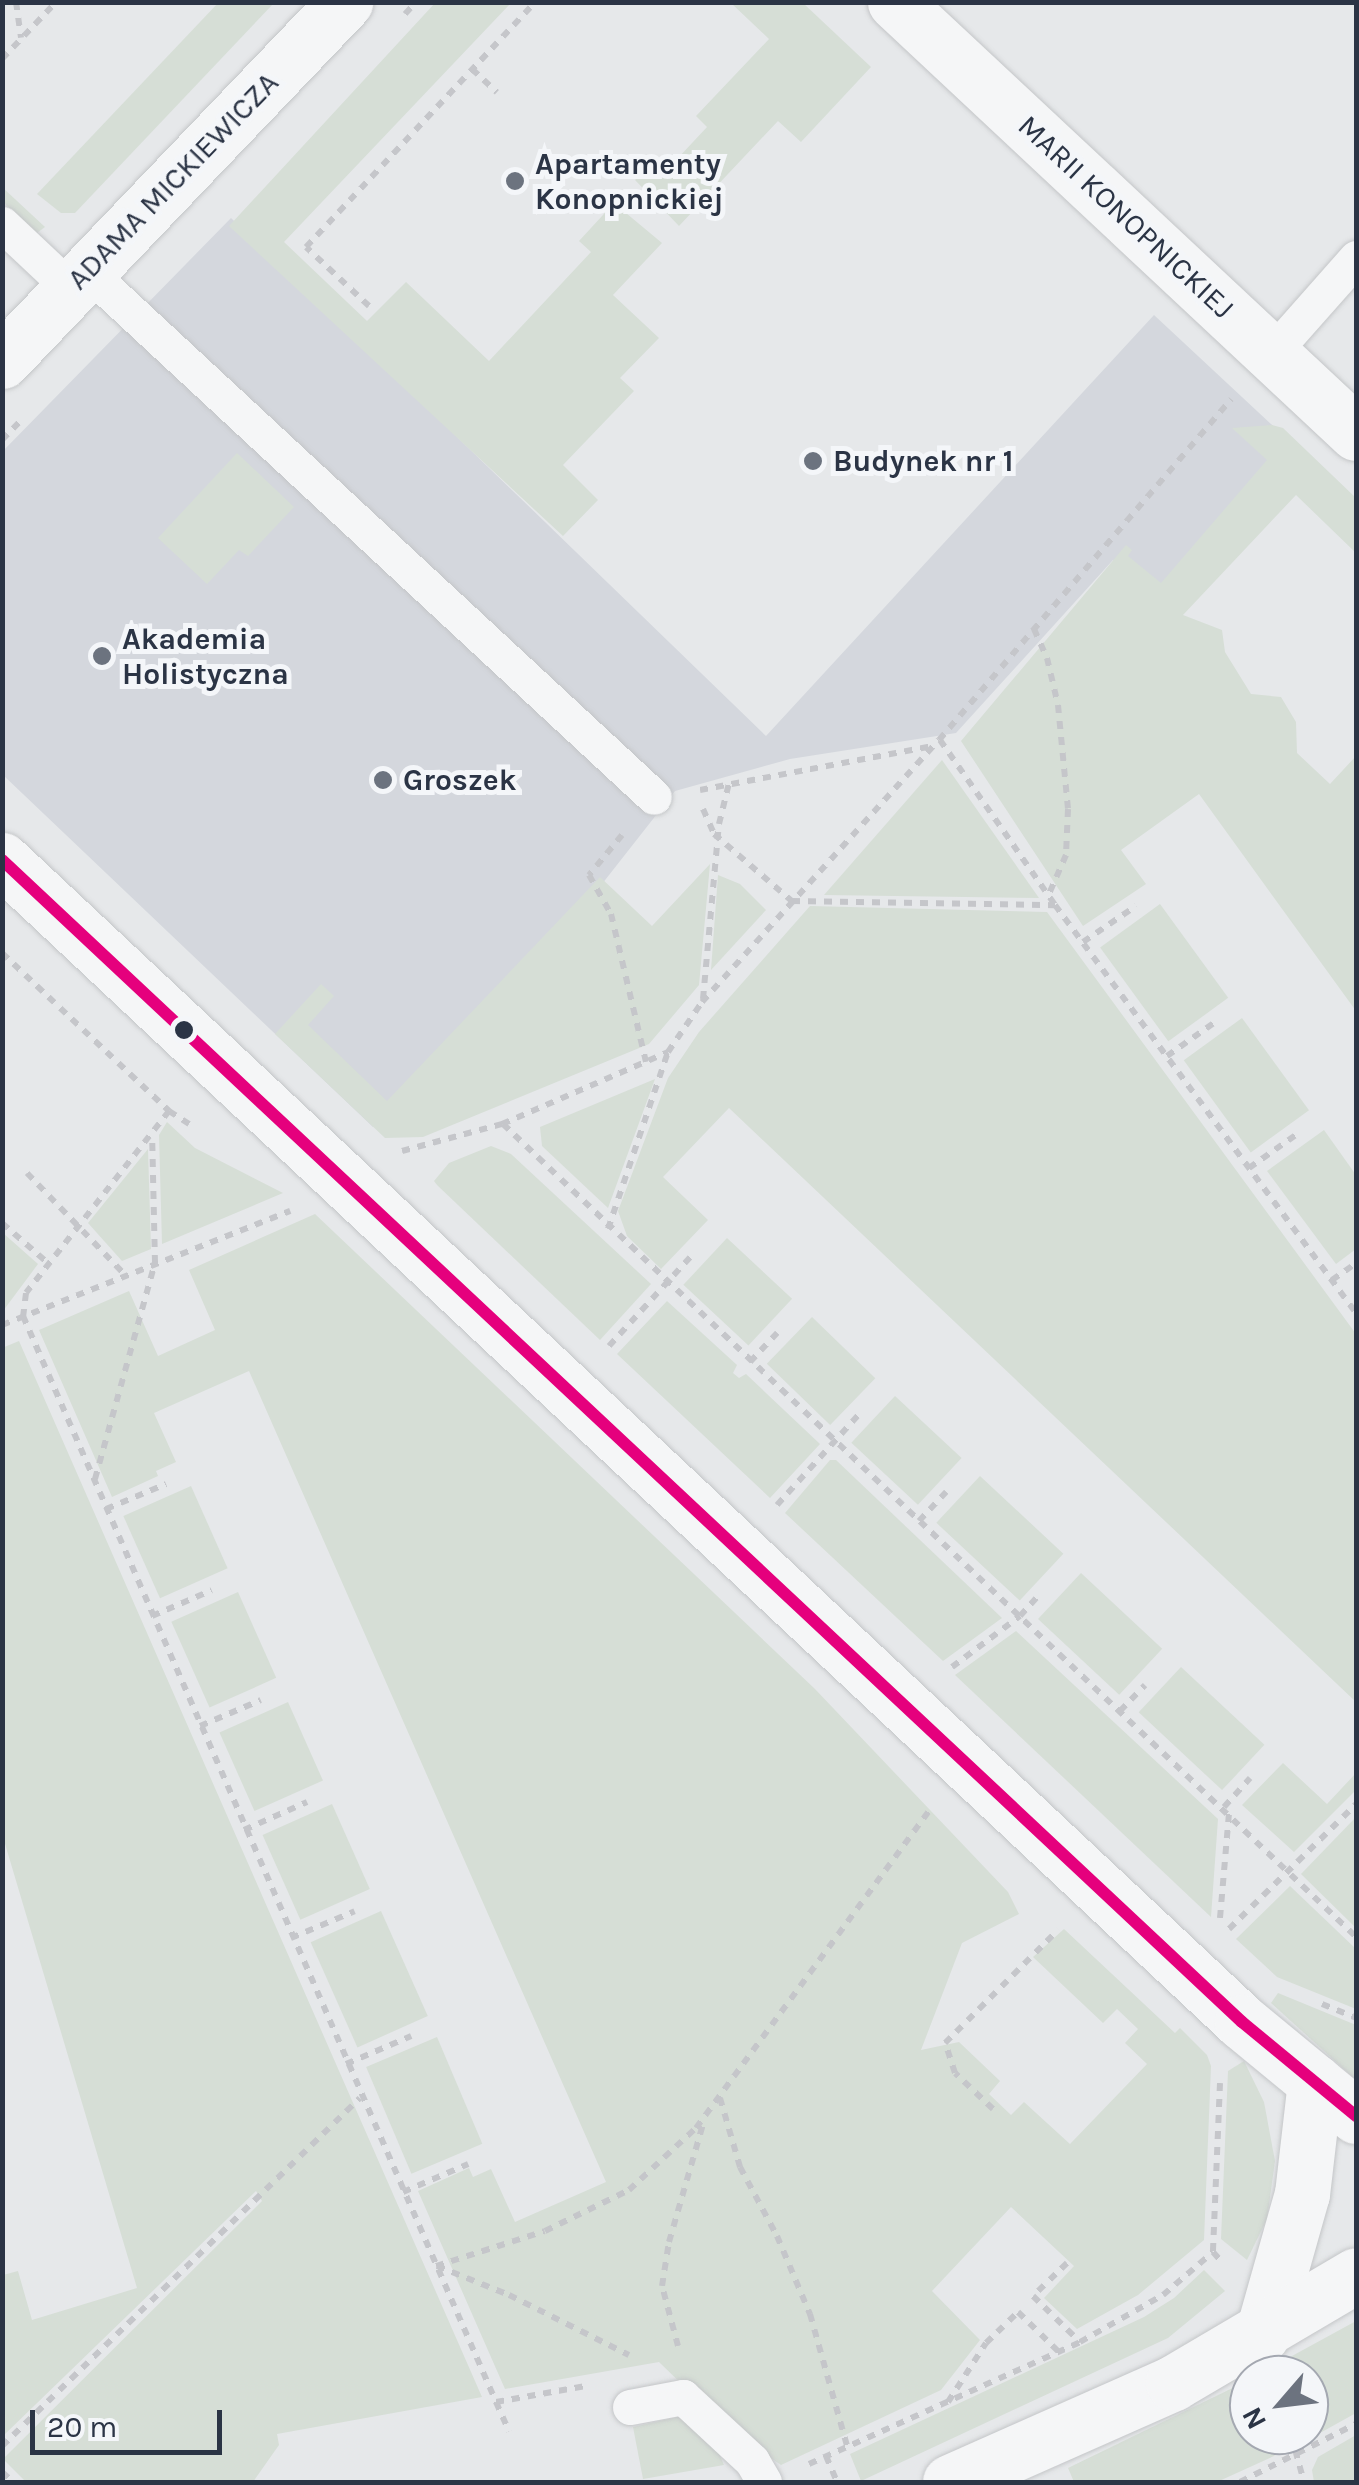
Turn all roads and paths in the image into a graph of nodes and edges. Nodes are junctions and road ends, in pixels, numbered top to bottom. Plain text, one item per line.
1 (16, 2) edge
2 (56, 2) edge
3 (345, 2) edge
4 (534, 2) edge
5 (895, 2) edge
6 (21, 40) junction
7 (2, 59) edge
8 (472, 69) junction
9 (497, 92) dead end
10 (2, 224) edge
11 (1356, 258) edge
12 (79, 280) junction
13 (369, 306) dead end
14 (1272, 353) junction
15 (2, 362) edge
16 (1232, 398) dead end
17 (1356, 433) edge
18 (1034, 628) junction
19 (936, 742) junction
20 (729, 783) junction
21 (661, 798) junction
22 (721, 840) junction
23 (2, 860) edge
24 (1048, 895) junction
25 (792, 901) junction
26 (1055, 906) junction
27 (1136, 906) dead end
28 (1084, 942) junction
29 (702, 1002) junction
30 (1218, 1020) dead end
31 (668, 1052) junction
32 (1167, 1056) junction
33 (646, 1062) junction
34 (169, 1112) dead end
35 (502, 1124) junction
36 (1300, 1132) dead end
37 (152, 1134) junction
38 (1249, 1168) junction
39 (28, 1173) dead end
40 (342, 1180) junction
41 (2, 1223) edge
42 (79, 1225) junction
43 (608, 1229) junction
44 (692, 1255) dead end
45 (156, 1263) junction
46 (49, 1264) junction
47 (1356, 1264) edge
48 (126, 1275) junction
49 (1332, 1280) junction
50 (666, 1283) junction
51 (1356, 1313) edge
52 (23, 1316) junction
53 (2, 1324) edge
54 (778, 1333) dead end
55 (600, 1356) dead end
56 (750, 1362) junction
57 (860, 1413) dead end
58 (834, 1440) junction
59 (94, 1482) junction
60 (166, 1484) dead end
61 (946, 1492) dead end
62 (106, 1509) junction
63 (768, 1515) dead end
64 (919, 1521) junction
65 (212, 1590) dead end
66 (1039, 1595) dead end
67 (152, 1616) junction
68 (1020, 1616) junction
69 (938, 1677) dead end
70 (1145, 1686) dead end
71 (261, 1700) dead end
72 (1120, 1710) junction
73 (200, 1726) junction
74 (1250, 1778) dead end
75 (307, 1802) dead end
76 (1356, 1804) edge
77 (933, 1806) dead end
78 (1226, 1809) junction
79 (244, 1830) junction
80 (1289, 1871) junction
81 (356, 1911) dead end
82 (1062, 1927) dead end
83 (1356, 1937) edge
84 (291, 1938) junction
85 (411, 2036) dead end
86 (346, 2064) junction
87 (1316, 2082) junction
88 (720, 2096) junction
89 (360, 2098) junction
90 (992, 2110) dead end
91 (706, 2115) junction
92 (1356, 2116) edge
93 (468, 2164) dead end
94 (403, 2192) junction
95 (1213, 2252) dead end
96 (1067, 2262) dead end
97 (436, 2266) junction
98 (1356, 2275) edge
99 (1262, 2334) junction
100 (1080, 2342) junction
101 (1059, 2352) junction
102 (681, 2354) dead end
103 (642, 2364) dead end
104 (604, 2383) dead end
105 (496, 2402) junction
106 (948, 2402) junction
107 (630, 2407) dead end
108 (1356, 2424) edge
109 (510, 2431) dead end
110 (2, 2446) edge
111 (848, 2446) junction
112 (826, 2456) junction
113 (1297, 2456) junction
114 (798, 2468) dead end
115 (2, 2472) edge
116 (13, 2482) edge
117 (764, 2482) edge
118 (837, 2482) edge
119 (950, 2482) edge
120 (1240, 2482) edge
121 (1304, 2482) edge

1 - 6 path
2 - 6 path
3 - 12 street, ADAMA MICKIEWICZA
4 - 8 path
5 - 14 street, MARII KONOPNICKIEJ
6 - 7 path
8 - 9 path
8 - 13 path
10 - 12 lane
11 - 14 lane
12 - 15 street, ADAMA MICKIEWICZA
12 - 21 lane
14 - 17 street, MARII KONOPNICKIEJ
16 - 18 path
18 - 19 path
18 - 24 path
19 - 20 path
19 - 24 path
19 - 25 path
20 - 21 path
20 - 22 path
21 - 22 path
21 - 33 path
22 - 25 path
22 - 29 path
23 - 40 street
24 - 26 path
25 - 26 path
25 - 29 path
26 - 28 path
27 - 28 path
28 - 32 path
29 - 31 path
30 - 32 path
31 - 33 path
31 - 43 path
32 - 38 path
33 - 35 path
34 - 37 path
35 - 40 path
35 - 43 path
36 - 38 path
37 - 42 path
37 - 45 path
38 - 49 path
39 - 42 path
40 - 45 path
40 - 87 street
41 - 46 path
42 - 46 path
42 - 48 path
43 - 50 path
44 - 50 path
45 - 48 path
45 - 59 path
46 - 52 path
47 - 49 path
48 - 52 path
49 - 51 path
50 - 55 path
50 - 56 path
52 - 53 path
52 - 59 path
54 - 56 path
56 - 58 path
57 - 58 path
58 - 63 path
58 - 64 path
59 - 62 path
60 - 62 path
61 - 64 path
62 - 67 path
64 - 68 path
65 - 67 path
66 - 68 path
67 - 73 path
68 - 69 path
68 - 72 path
70 - 72 path
71 - 73 path
72 - 78 path
73 - 79 path
74 - 78 path
75 - 79 path
76 - 80 path
77 - 88 path
78 - 80 path
78 - 80 path
79 - 84 path
80 - 83 path
81 - 84 path
82 - 90 path
84 - 86 path
85 - 86 path
86 - 89 path
87 - 92 street
87 - 99 street
88 - 91 path
88 - 111 path
89 - 94 path
89 - 110 path
91 - 97 path
91 - 102 path
93 - 94 path
94 - 97 path
95 - 100 path
96 - 100 path
97 - 103 path
97 - 105 path
98 - 99 street
99 - 119 street
100 - 101 path
101 - 106 path
101 - 106 path
104 - 105 path
105 - 109 path
106 - 111 path
107 - 117 lane
108 - 113 path
111 - 112 path
112 - 114 path
112 - 118 path
113 - 120 path
113 - 121 path
115 - 116 path

